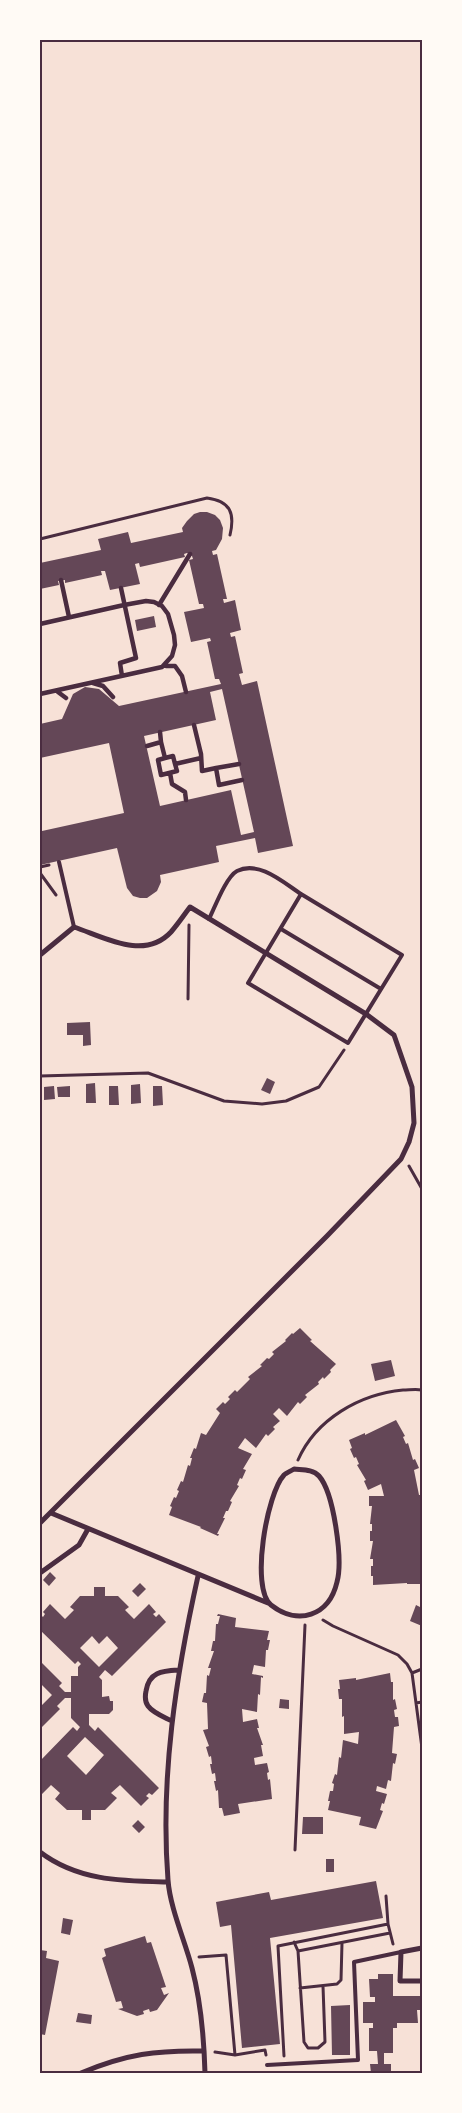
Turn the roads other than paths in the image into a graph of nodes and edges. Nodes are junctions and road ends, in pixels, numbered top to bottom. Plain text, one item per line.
1 (190, 554) dead end
2 (61, 580) dead end
3 (121, 588) dead end
4 (159, 604) junction
5 (124, 605) junction
6 (69, 617) junction
7 (40, 624) edge
8 (162, 667) junction
9 (122, 676) junction
10 (91, 682) junction
11 (58, 692) junction
12 (186, 692) dead end
13 (40, 694) edge
14 (113, 697) dead end
15 (66, 698) dead end
16 (194, 725) dead end
17 (160, 732) dead end
18 (161, 742) junction
19 (147, 746) dead end
20 (165, 758) junction
21 (201, 758) junction
22 (175, 764) junction
23 (239, 764) dead end
24 (216, 768) junction
25 (170, 773) junction
26 (242, 780) dead end
27 (186, 800) dead end
28 (59, 862) dead end
29 (302, 894) junction
30 (209, 919) junction
31 (74, 926) junction
32 (281, 929) junction
33 (266, 953) junction
34 (40, 955) edge
35 (381, 989) junction
36 (366, 1014) junction
37 (51, 1513) junction
38 (40, 1523) edge
39 (88, 1529) junction
40 (40, 1573) edge
41 (198, 1576) junction
42 (268, 1603) junction
43 (178, 1670) junction
44 (172, 1721) junction
45 (40, 1852) edge
46 (168, 1882) junction
47 (422, 1948) edge
48 (398, 1953) junction
49 (422, 1981) edge
50 (204, 2051) junction
51 (266, 2065) road end
52 (81, 2073) edge
53 (205, 2073) edge

1 - 4 street
2 - 6 street
3 - 5 street
4 - 5 street
4 - 8 street
5 - 6 street
5 - 9 street
6 - 7 street
8 - 9 street
8 - 12 street
9 - 10 street
10 - 11 street
10 - 14 street
11 - 13 street
11 - 15 street
16 - 21 street
17 - 18 street
18 - 19 street
18 - 20 street
20 - 22 street
20 - 25 street
21 - 22 street
21 - 24 street
22 - 25 street
23 - 24 street
24 - 26 street
25 - 27 street
28 - 31 lane
29 - 30 lane
29 - 32 lane
29 - 35 lane
30 - 31 street
30 - 33 street
31 - 34 street
32 - 33 lane
32 - 35 lane
33 - 36 street
33 - 36 lane
35 - 36 lane
36 - 37 street
37 - 38 street
37 - 39 street
39 - 40 street
39 - 41 street
41 - 42 street
41 - 43 street
42 - 42 street
43 - 44 street
43 - 44 street
44 - 46 street
45 - 46 street
46 - 50 street
47 - 48 street
48 - 49 street
48 - 51 lane
50 - 52 street
50 - 53 street

